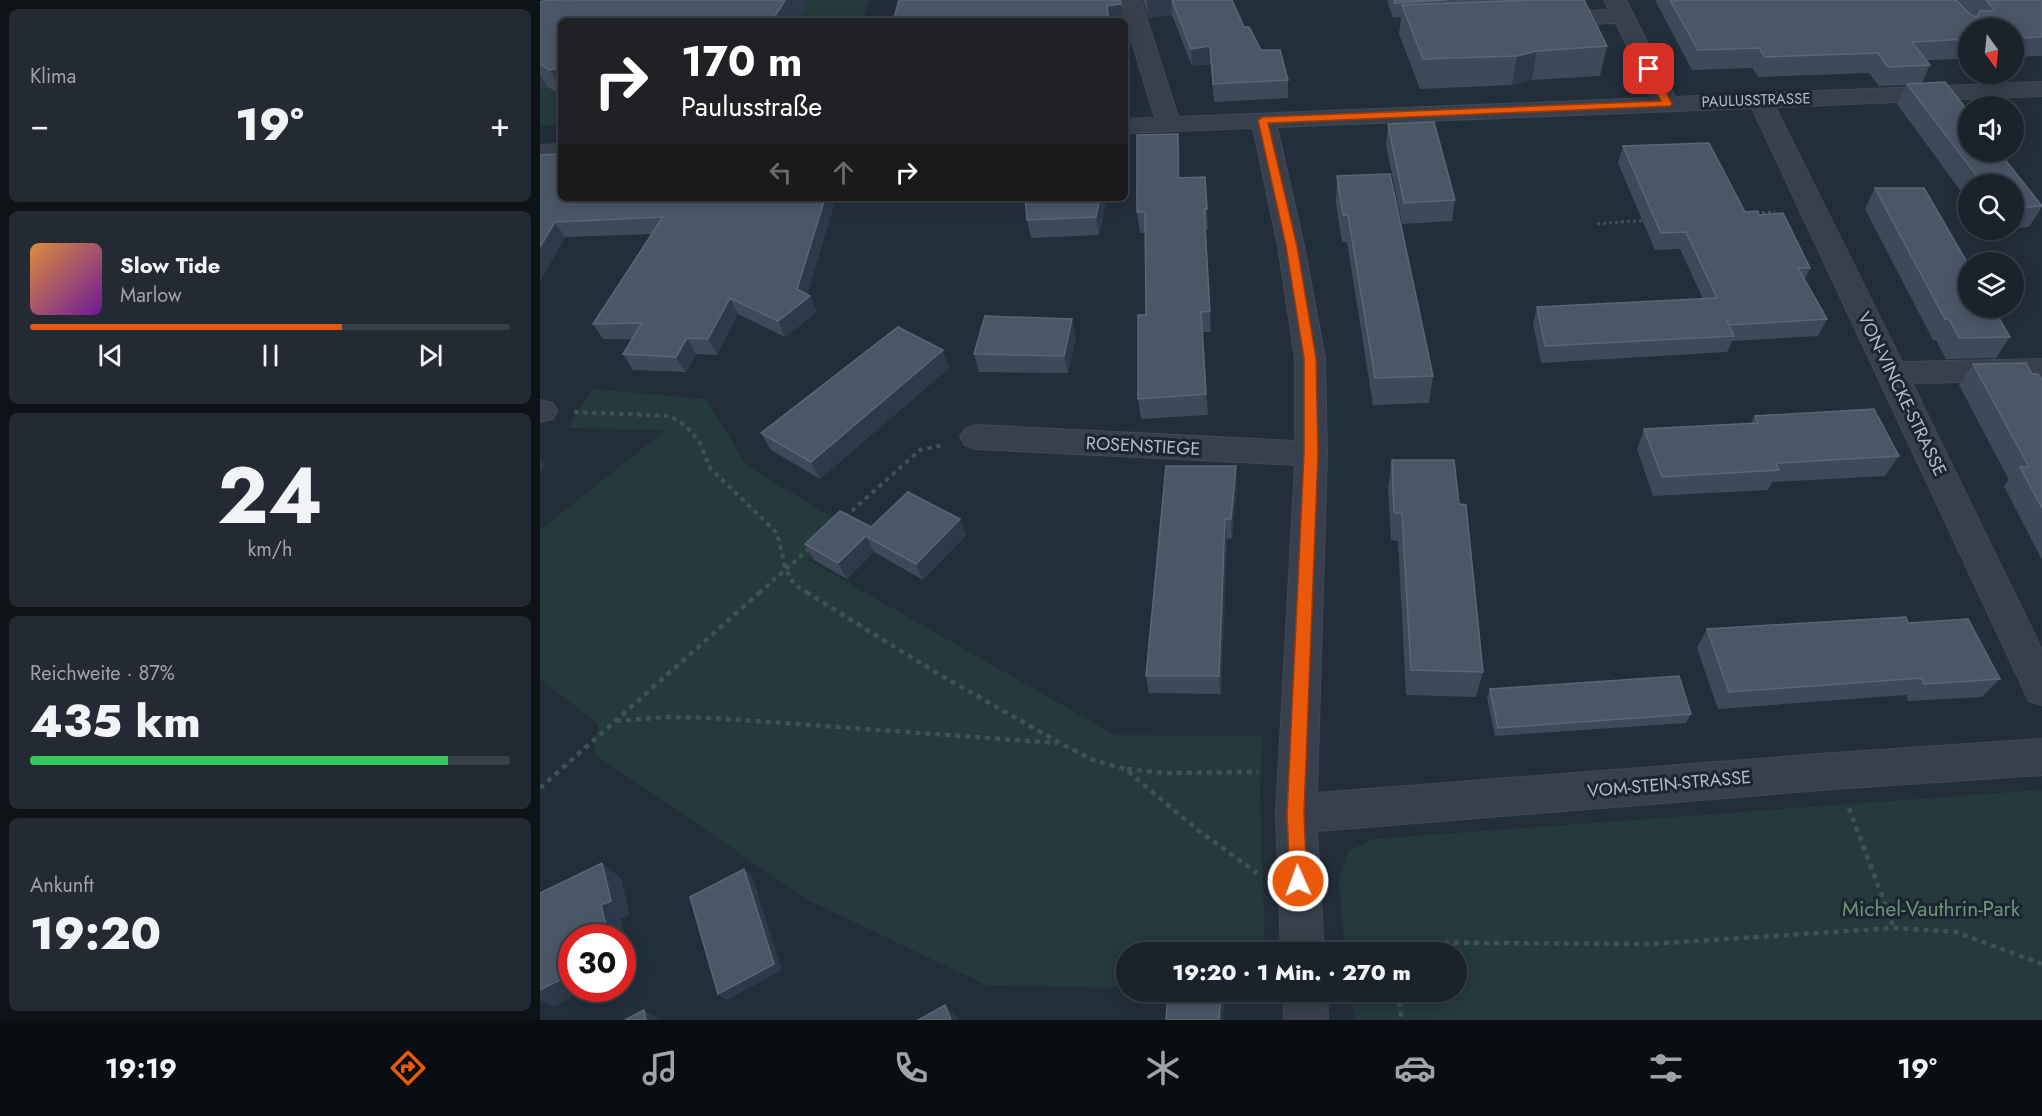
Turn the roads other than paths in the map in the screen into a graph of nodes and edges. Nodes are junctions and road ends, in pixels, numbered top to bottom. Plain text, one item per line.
1 (1130, 0) edge
2 (1619, 8) edge
3 (1530, 20) edge
4 (2027, 84) edge
5 (1760, 100) junction
6 (1667, 104) junction
7 (1263, 120) junction
8 (1169, 124) junction
9 (1128, 126) edge
10 (558, 151) edge
11 (540, 152) edge
12 (2042, 370) edge
13 (1893, 373) junction
14 (976, 437) road end
15 (1311, 454) junction
16 (2042, 689) edge
17 (2042, 757) edge
18 (1296, 814) junction
19 (1301, 942) edge
20 (1305, 1002) edge
21 (1306, 1020) edge

1 - 8 street
2 - 3 street
2 - 6 street
4 - 5 street, PAULUSSTRASSE
5 - 6 street, PAULUSSTRASSE
5 - 13 street, VON-VINCKE-STRASSE
6 - 7 street, PAULUSSTRASSE
7 - 8 street, PAULUSSTRASSE
7 - 15 street
8 - 9 street, PAULUSSTRASSE
10 - 11 street
12 - 13 street
13 - 16 street, VON-VINCKE-STRASSE
14 - 15 street, ROSENSTIEGE
15 - 18 street
17 - 18 street, VOM-STEIN-STRASSE
18 - 19 street
20 - 21 street

